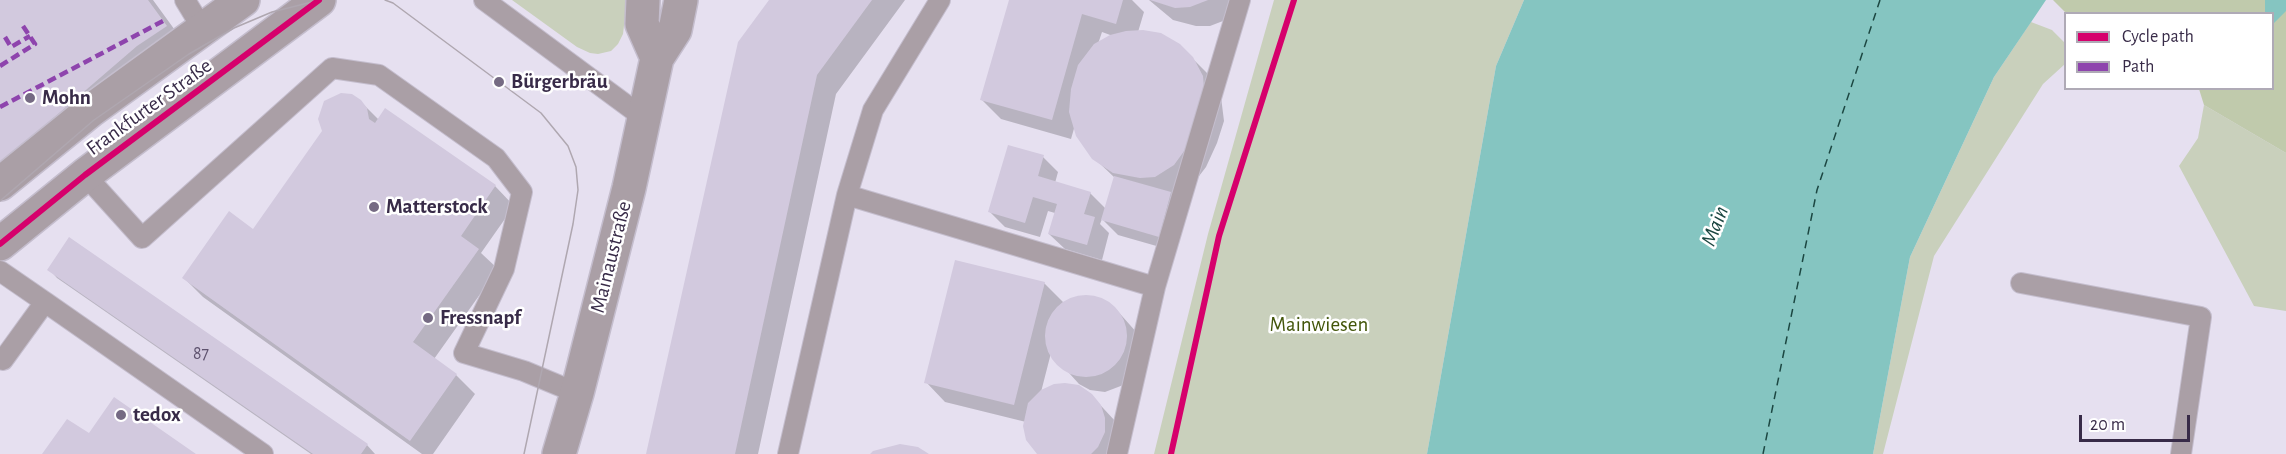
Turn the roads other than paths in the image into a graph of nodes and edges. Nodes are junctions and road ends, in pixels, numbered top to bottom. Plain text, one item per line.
1 (185, 0) edge
2 (243, 0) edge
3 (319, 0) edge
4 (484, 0) edge
5 (643, 0) edge
6 (681, 0) edge
7 (940, 0) edge
8 (1240, 0) edge
9 (202, 28) junction
10 (657, 58) junction
11 (644, 118) junction
12 (85, 175) junction
13 (5, 180) edge
14 (847, 195) junction
15 (40, 210) junction
16 (0, 244) edge
17 (0, 271) edge
18 (2020, 283) dead end
19 (1155, 287) junction
20 (45, 302) junction
21 (3, 360) dead end
22 (577, 393) junction
23 (263, 454) edge
24 (559, 454) edge
25 (788, 454) edge
26 (1117, 454) edge
27 (2181, 454) edge

1 - 9 lane
2 - 9 street, Frankfurter Straße
3 - 12 street, Frankfurter Straße
4 - 11 lane
5 - 10 street
6 - 10 street, Mainaustraße
7 - 14 lane
8 - 19 lane
9 - 13 street, Frankfurter Straße
10 - 11 street, Mainaustraße
11 - 22 street, Mainaustraße
12 - 15 street, Frankfurter Straße
12 - 22 lane
13 - 15 street, Frankfurter Straße
14 - 19 lane
14 - 25 lane
15 - 16 street, Frankfurter Straße
17 - 20 lane
18 - 27 lane
19 - 26 lane
20 - 21 lane
20 - 23 lane
22 - 24 street, Mainaustraße

